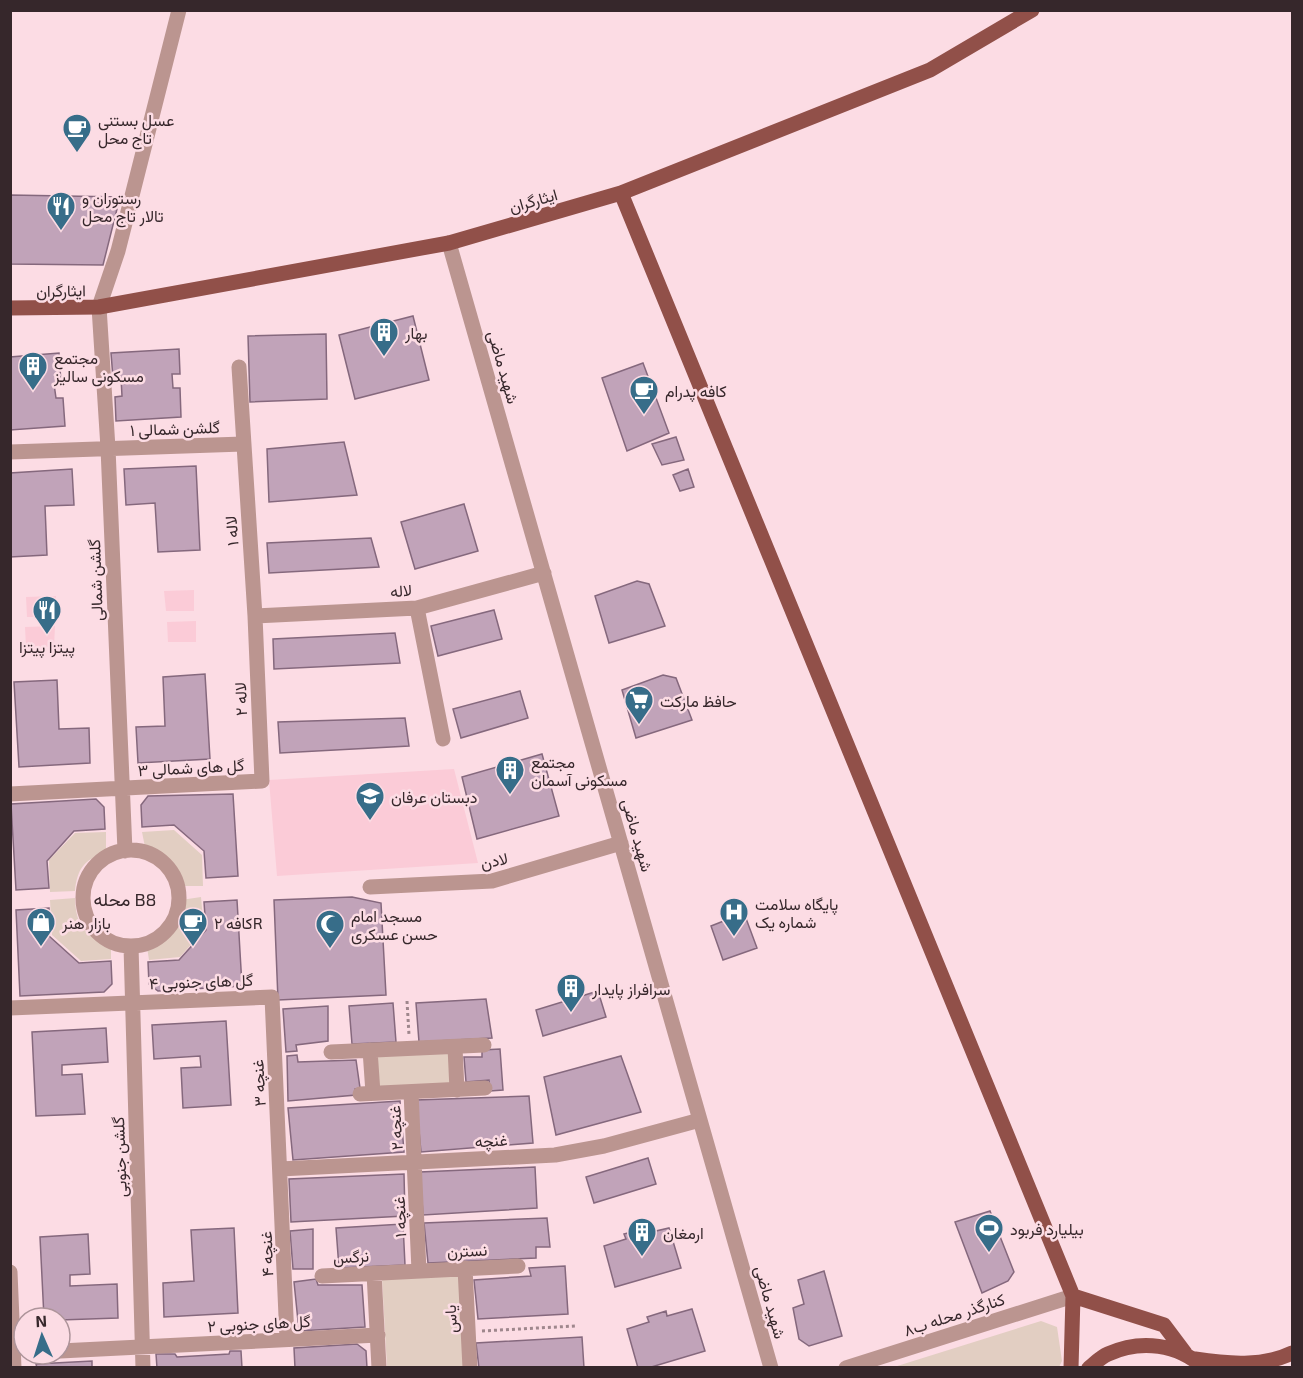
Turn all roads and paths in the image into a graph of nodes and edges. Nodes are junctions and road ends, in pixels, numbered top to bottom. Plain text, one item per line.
1 (179, 10) edge
2 (1032, 10) edge
3 (621, 193) junction
4 (449, 243) junction
5 (99, 307) junction
6 (10, 308) edge
7 (239, 367) dead end
8 (243, 444) junction
9 (108, 448) junction
10 (10, 452) edge
11 (544, 573) junction
12 (417, 608) junction
13 (255, 616) junction
14 (443, 739) dead end
15 (262, 781) joint
16 (122, 789) junction
17 (10, 794) edge
18 (621, 843) junction
19 (125, 851) junction
20 (370, 887) dead end
21 (131, 946) junction
22 (272, 997) joint
23 (407, 1001) dead end
24 (132, 1002) junction
25 (10, 1008) edge
26 (484, 1045) dead end
27 (455, 1047) junction
28 (409, 1049) junction
29 (370, 1050) junction
30 (331, 1052) dead end
31 (485, 1088) dead end
32 (457, 1090) junction
33 (411, 1092) junction
34 (700, 1120) junction
35 (415, 1162) junction
36 (280, 1169) junction
37 (518, 1266) dead end
38 (465, 1268) junction
39 (419, 1271) junction
40 (10, 1272) edge
41 (374, 1273) junction
42 (322, 1276) dead end
43 (1073, 1296) junction
44 (12, 1306) edge
45 (575, 1326) dead end
46 (468, 1331) junction
47 (378, 1335) junction
48 (287, 1339) junction
49 (142, 1347) junction
50 (72, 1350) edge
51 (1288, 1359) edge
52 (1195, 1360) edge
53 (143, 1368) edge
54 (379, 1368) edge
55 (470, 1368) edge
56 (771, 1368) edge
57 (846, 1368) edge
58 (1071, 1368) edge
59 (1089, 1368) edge

1 - 5 street
2 - 3 main road, ایثارگران
3 - 4 main road, ایثارگران
3 - 43 main road
4 - 5 main road, ایثارگران
4 - 11 street, شهید ماضی
5 - 6 main road, ایثارگران
5 - 9 street, گلشن شمالی
7 - 8 street, لاله ۱
8 - 9 street, گلشن شمالی ۱
8 - 13 street, لاله ۱
9 - 10 street, گلشن شمالی ۱
9 - 16 street, گلشن شمالی
11 - 12 street, لاله
11 - 18 street, شهید ماضی
12 - 13 street, لاله
12 - 14 street
13 - 15 street, لاله ۲
15 - 16 street, گل های شمالی ۳
16 - 17 street, گل های شمالی ۳
16 - 19 street, گلشن شمالی
18 - 20 street, لادن
18 - 34 street, شهید ماضی
19 - 21 street
19 - 21 street
21 - 24 street, گلشن جنوبی
22 - 24 street, گل های جنوبی ۴
22 - 36 street, غنچه ۳
23 - 28 path
24 - 25 street, گل های جنوبی ۴
24 - 49 street, گلشن جنوبی
26 - 27 street
27 - 28 street
27 - 32 street
28 - 29 street
29 - 30 street
29 - 33 street
31 - 32 street
32 - 33 street
33 - 35 street, غنچه ۲
34 - 35 street, غنچه
34 - 56 street, شهید ماضی
35 - 36 street, غنچه
35 - 39 street, غنچه ۱
36 - 48 street, غنچه ۴
37 - 38 street, نسترن
38 - 39 street, نسترن
38 - 46 street, یاس
39 - 41 street, نرگس
40 - 44 street
41 - 42 street, نرگس
41 - 47 street
43 - 52 main road
43 - 57 street, کنارگذر محله ب۸
43 - 58 main road
45 - 46 path
46 - 55 street, یاس
47 - 48 street, گل های جنوبی ۲
47 - 54 street
48 - 49 street, گل های جنوبی ۲
49 - 50 street, گل های جنوبی ۲
49 - 53 street, گلشن جنوبی
51 - 52 main road
52 - 59 main road

